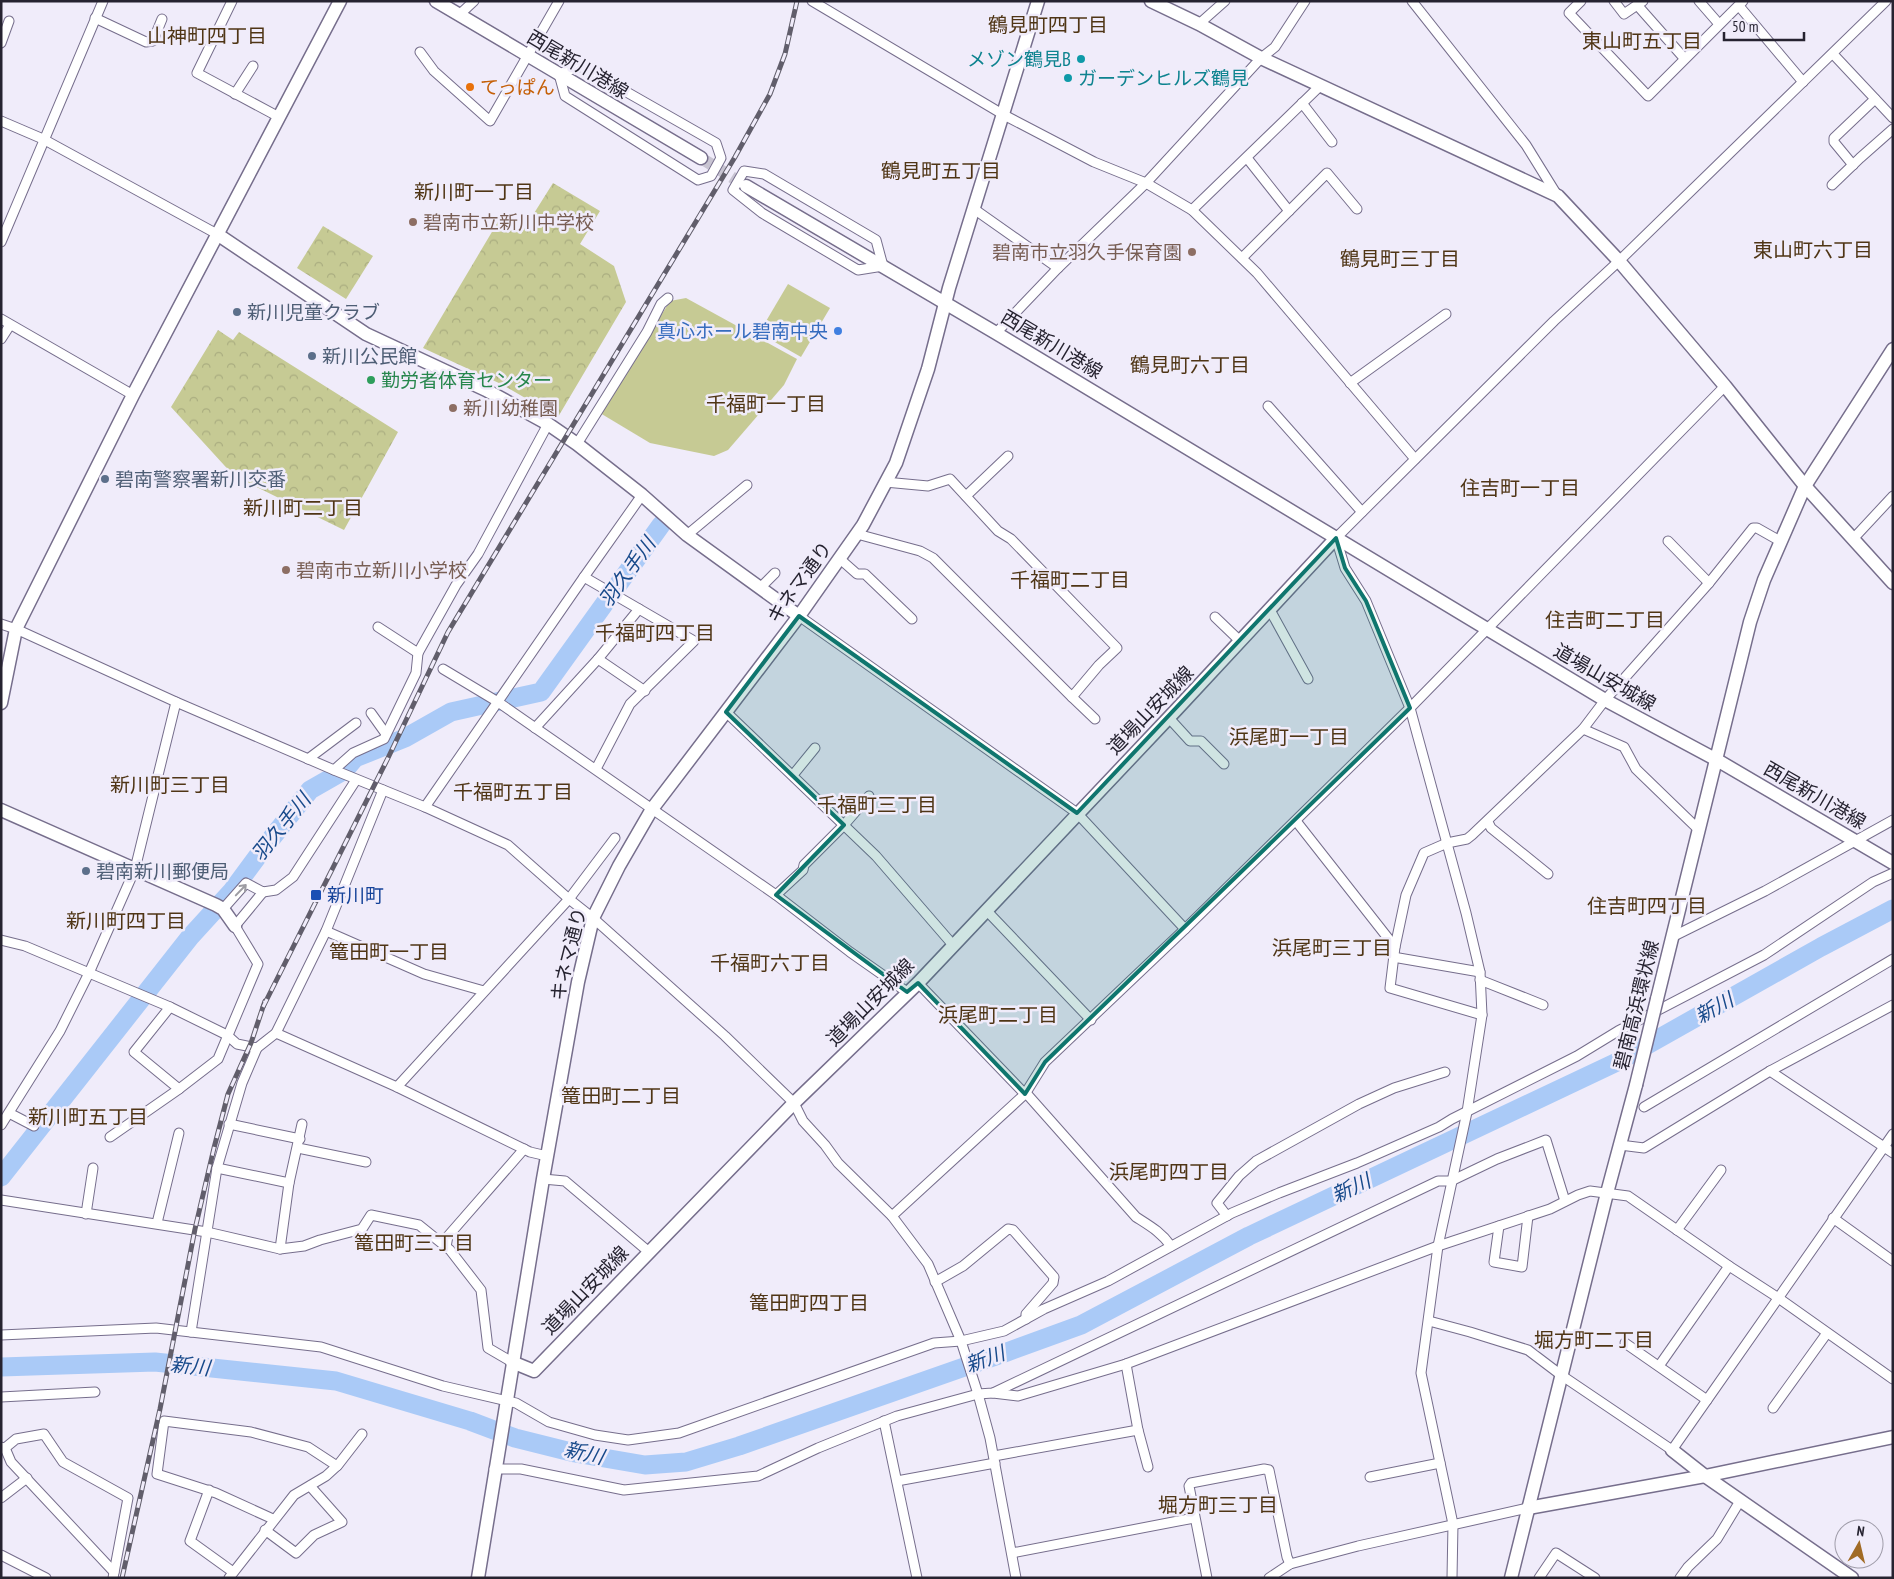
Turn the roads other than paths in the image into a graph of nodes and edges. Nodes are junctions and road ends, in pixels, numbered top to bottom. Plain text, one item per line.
1 (103, 1) edge
2 (232, 1) edge
3 (340, 1) edge
4 (436, 1) edge
5 (474, 1) edge
6 (558, 1) edge
7 (812, 1) edge
8 (1038, 1) edge
9 (1152, 1) edge
10 (1225, 1) edge
11 (1305, 1) edge
12 (1412, 1) edge
13 (1581, 1) edge
14 (1614, 1) edge
15 (1698, 1) edge
16 (1886, 1) edge
17 (1641, 3) edge
18 (1741, 3) edge
19 (459, 15) junction
20 (95, 18) junction
21 (162, 19) dead end
22 (9, 21) dead end
23 (1199, 24) junction
24 (1719, 24) junction
25 (1, 43) edge
26 (420, 52) dead end
27 (1833, 54) junction
28 (527, 56) junction
29 (1261, 58) junction
30 (1684, 58) junction
31 (253, 66) dead end
32 (559, 74) junction
33 (1803, 82) junction
34 (1321, 85) junction
35 (235, 94) junction
36 (1875, 99) junction
37 (1302, 103) junction
38 (1004, 116) junction
39 (279, 117) junction
40 (1893, 118) edge
41 (1, 121) edge
42 (1893, 129) edge
43 (43, 139) junction
44 (1332, 142) dead end
45 (701, 158) tunnel mouth
46 (1246, 158) junction
47 (1853, 165) junction
48 (1146, 183) junction
49 (1832, 185) dead end
50 (746, 186) tunnel mouth
51 (1558, 196) junction
52 (974, 209) junction
53 (1357, 209) dead end
54 (1192, 210) junction
55 (1290, 211) junction
56 (217, 234) junction
57 (1, 242) edge
58 (1242, 258) junction
59 (1619, 261) junction
60 (883, 266) junction
61 (1058, 268) junction
62 (668, 298) dead end
63 (946, 303) junction
64 (1446, 314) dead end
65 (1, 319) edge
66 (10, 325) junction
67 (996, 333) junction
68 (1, 339) edge
69 (1893, 349) edge
70 (1350, 382) junction
71 (1725, 386) junction
72 (133, 395) junction
73 (1268, 406) dead end
74 (548, 424) junction
75 (577, 444) junction
76 (1008, 456) dead end
77 (1415, 459) junction
78 (885, 482) junction
79 (747, 485) dead end
80 (1805, 486) junction
81 (642, 495) junction
82 (966, 496) junction
83 (1893, 496) edge
84 (1362, 512) junction
85 (857, 534) junction
86 (686, 536) junction
87 (1336, 538) junction
88 (1853, 539) junction
89 (1668, 541) dead end
90 (1780, 541) junction
91 (840, 559) junction
92 (775, 573) dead end
93 (584, 577) junction
94 (1709, 582) junction
95 (1893, 583) edge
96 (760, 588) junction
97 (639, 609) junction
98 (1270, 610) junction
99 (799, 616) junction
100 (1215, 617) dead end
101 (912, 619) dead end
102 (1, 624) edge
103 (378, 628) dead end
104 (16, 629) junction
105 (1487, 629) junction
106 (1240, 641) junction
107 (418, 653) junction
108 (598, 659) junction
109 (443, 669) dead end
110 (1308, 679) dead end
111 (645, 691) junction
112 (1072, 697) junction
113 (1605, 700) junction
114 (176, 702) junction
115 (498, 702) junction
116 (1, 704) edge
117 (1410, 708) junction
118 (726, 712) junction
119 (371, 713) dead end
120 (1169, 718) junction
121 (1095, 719) dead end
122 (356, 723) dead end
123 (535, 728) junction
124 (1583, 729) junction
125 (386, 734) junction
126 (815, 748) dead end
127 (308, 759) junction
128 (1717, 760) junction
129 (1224, 764) dead end
130 (596, 769) junction
131 (334, 770) junction
132 (793, 775) junction
133 (356, 780) junction
134 (383, 790) junction
135 (869, 796) dead end
136 (425, 807) junction
137 (652, 809) junction
138 (1, 810) edge
139 (1077, 813) junction
140 (1893, 820) edge
141 (1296, 821) junction
142 (1488, 822) junction
143 (844, 824) junction
144 (1698, 829) junction
145 (615, 838) dead end
146 (1856, 840) junction
147 (1447, 843) junction
148 (1893, 863) edge
149 (135, 869) junction
150 (1893, 873) edge
151 (1548, 874) dead end
152 (263, 892) junction
153 (776, 895) junction
154 (569, 900) junction
155 (223, 909) junction
156 (986, 910) junction
157 (594, 918) junction
158 (235, 926) junction
159 (1185, 929) junction
160 (326, 931) junction
161 (1672, 937) junction
162 (1, 940) edge
163 (953, 946) junction
164 (1394, 952) junction
165 (1893, 959) edge
166 (89, 973) junction
167 (1480, 976) junction
168 (918, 982) junction
169 (484, 991) junction
170 (907, 992) junction
171 (1543, 1005) dead end
172 (1892, 1006) edge
173 (170, 1007) junction
174 (1482, 1015) junction
175 (1091, 1020) junction
176 (276, 1033) junction
177 (227, 1035) junction
178 (257, 1048) junction
179 (1445, 1072) dead end
180 (1770, 1072) junction
181 (397, 1087) junction
182 (179, 1089) junction
183 (1026, 1094) junction
184 (794, 1103) junction
185 (1644, 1107) dead end
186 (1467, 1112) junction
187 (9, 1113) junction
188 (229, 1124) junction
189 (302, 1124) dead end
190 (1, 1125) edge
191 (34, 1126) dead end
192 (178, 1133) dead end
193 (1893, 1134) edge
194 (110, 1137) dead end
195 (299, 1143) junction
196 (1620, 1145) junction
197 (1883, 1147) junction
198 (524, 1149) junction
199 (1893, 1154) edge
200 (547, 1156) junction
201 (366, 1162) dead end
202 (93, 1168) dead end
203 (217, 1168) junction
204 (1720, 1170) dead end
205 (1452, 1178) junction
206 (543, 1179) junction
207 (289, 1183) junction
208 (1607, 1193) junction
209 (1, 1200) edge
210 (1565, 1201) junction
211 (86, 1214) junction
212 (892, 1216) junction
213 (1227, 1216) junction
214 (1528, 1216) junction
215 (1833, 1218) junction
216 (157, 1223) junction
217 (1499, 1226) junction
218 (1677, 1230) junction
219 (208, 1232) junction
220 (1171, 1246) junction
221 (1438, 1246) junction
222 (446, 1247) junction
223 (280, 1248) junction
224 (648, 1252) junction
225 (1893, 1261) edge
226 (1729, 1266) junction
227 (935, 1282) junction
228 (1778, 1297) junction
229 (1026, 1319) junction
230 (1429, 1321) junction
231 (191, 1332) junction
232 (1827, 1333) junction
233 (1, 1335) edge
234 (1625, 1343) dead end
235 (962, 1344) junction
236 (512, 1362) junction
237 (1126, 1364) junction
238 (1659, 1366) junction
239 (1561, 1375) junction
240 (1893, 1379) edge
241 (95, 1392) dead end
242 (993, 1393) junction
243 (978, 1394) junction
244 (1, 1397) edge
245 (1707, 1400) junction
246 (505, 1404) junction
247 (1773, 1408) dead end
248 (884, 1421) junction
249 (1138, 1430) junction
250 (362, 1434) dead end
251 (1893, 1437) edge
252 (3, 1448) edge
253 (1672, 1450) junction
254 (994, 1460) junction
255 (1440, 1463) junction
256 (495, 1465) junction
257 (337, 1466) junction
258 (1148, 1467) dead end
259 (1705, 1476) junction
260 (1370, 1477) dead end
261 (27, 1478) junction
262 (896, 1481) junction
263 (310, 1486) junction
264 (209, 1490) junction
265 (1, 1498) edge
266 (1740, 1501) junction
267 (1528, 1508) junction
268 (1194, 1518) junction
269 (273, 1520) junction
270 (1452, 1524) junction
271 (265, 1530) junction
272 (1012, 1553) junction
273 (1, 1555) edge
274 (1290, 1564) junction
275 (113, 1575) edge
276 (231, 1575) edge
277 (1013, 1577) edge
278 (46, 1578) edge
279 (478, 1578) edge
280 (917, 1578) edge
281 (1207, 1578) edge
282 (1270, 1578) edge
283 (1452, 1578) edge
284 (1511, 1578) edge
285 (1539, 1578) edge
286 (1595, 1578) edge
287 (1680, 1578) edge
288 (1852, 1578) edge

1 - 20 street
2 - 35 street
3 - 39 main road
4 - 19 main road, 西尾新川港線
5 - 19 street
6 - 28 street
7 - 38 street
8 - 38 main road, キネマ通り
9 - 23 main road
10 - 23 street
11 - 29 street
12 - 51 street
13 - 30 street
14 - 17 street
15 - 24 street
16 - 27 street
17 - 30 street
18 - 24 street
18 - 33 street
19 - 28 main road, 西尾新川港線
20 - 21 street
20 - 43 street
22 - 25 street
23 - 29 main road
24 - 30 street
26 - 28 street
27 - 33 street
27 - 36 street
28 - 32 main road, 西尾新川港線
29 - 34 main road
29 - 48 street
31 - 35 street
32 - 32 street
32 - 45 main road, 西尾新川港線
33 - 59 street
34 - 37 street
34 - 51 main road
35 - 39 street
36 - 40 street
36 - 47 street
37 - 44 street
37 - 46 street
38 - 48 street
38 - 52 main road, キネマ通り
39 - 56 main road
41 - 43 street
42 - 47 street
43 - 56 street
43 - 57 street
46 - 54 street
46 - 55 street
47 - 49 street
48 - 54 street
48 - 61 street
50 - 60 main road, 西尾新川港線
51 - 59 main road
52 - 61 street
52 - 63 main road, キネマ通り
53 - 55 street
54 - 58 street
55 - 58 street
56 - 72 main road
56 - 74 main road
58 - 70 street
59 - 71 main road
59 - 77 street
60 - 60 street
60 - 63 main road, 西尾新川港線
61 - 67 street
62 - 75 street
63 - 67 main road, 西尾新川港線
63 - 78 main road, キネマ通り
64 - 70 street
65 - 66 street
66 - 68 street
66 - 72 street
67 - 87 main road, 西尾新川港線
69 - 80 main road
70 - 77 street
71 - 80 main road
71 - 105 street
72 - 104 main road
73 - 84 street
74 - 75 main road
74 - 107 street
75 - 81 main road
76 - 82 street
77 - 84 street
78 - 82 street
78 - 85 main road, キネマ通り
79 - 86 street
80 - 88 main road
80 - 90 main road
81 - 86 main road
81 - 93 street
82 - 112 street
83 - 88 street
84 - 87 street
85 - 91 main road, キネマ通り
85 - 112 street
86 - 96 main road
87 - 98 main road, 道場山安城線
87 - 105 main road, 道場山安城線
87 - 117 street
88 - 95 main road
89 - 94 street
90 - 94 street
90 - 128 main road
91 - 99 main road, キネマ通り
91 - 101 street
92 - 96 street
93 - 97 street
93 - 115 street
94 - 113 street
96 - 99 main road
97 - 108 street
97 - 111 street
98 - 106 main road, 道場山安城線
98 - 110 street
99 - 118 main road, キネマ通り
99 - 139 street
100 - 106 street
102 - 104 street
103 - 107 street
104 - 114 street
104 - 116 main road
105 - 113 main road, 道場山安城線
105 - 117 street
106 - 120 main road, 道場山安城線
107 - 125 street
108 - 111 street
108 - 123 street
109 - 115 street
111 - 130 street
112 - 121 street
113 - 124 street
113 - 128 main road, 道場山安城線
114 - 127 street
114 - 149 street
115 - 123 street
115 - 136 street
117 - 141 street
117 - 147 street
118 - 132 street
118 - 137 main road, キネマ通り
119 - 125 street
120 - 129 street
120 - 139 main road, 道場山安城線
122 - 127 street
123 - 130 street
124 - 142 street
124 - 144 street
125 - 131 street
126 - 132 street
127 - 131 street
128 - 144 main road, 碧南高浜環状線
128 - 146 main road, 西尾新川港線
130 - 137 street
131 - 133 street
132 - 143 street
133 - 134 street
133 - 152 street
134 - 136 street
134 - 160 street
135 - 143 street
136 - 154 street
137 - 153 street
137 - 157 main road, キネマ通り
138 - 149 main road
139 - 156 main road, 道場山安城線
139 - 159 street
140 - 146 street
141 - 159 street
141 - 164 street
142 - 147 street
142 - 151 street
143 - 153 street
143 - 163 street
144 - 161 main road, 碧南高浜環状線
145 - 154 street, キネマ通り
146 - 148 main road, 西尾新川港線
146 - 161 street
147 - 164 street
147 - 167 street
149 - 155 main road
149 - 166 street
150 - 186 street
155 -> 152 street
152 - 158 street
153 - 170 street
154 - 157 street
154 - 169 street, キネマ通り
155 - 158 main road
156 - 163 main road, 道場山安城線
156 - 175 street
157 - 184 street
157 - 200 main road, キネマ通り
158 - 177 street
159 - 175 street
160 - 169 street
160 - 176 street
161 - 196 main road, 碧南高浜環状線, bridge
162 - 166 street
163 - 168 main road, 道場山安城線
164 - 167 street
164 - 174 street
165 - 185 street
166 - 173 street
166 - 187 street
167 - 171 street
167 - 174 street
168 - 170 main road, 道場山安城線
168 - 183 street
169 - 181 street, キネマ通り
170 - 184 main road, 道場山安城線
172 - 180 street
173 - 177 street
173 - 182 street
174 - 186 street
175 - 183 street
176 - 178 street
176 - 181 street
177 - 178 street
177 - 182 street
178 - 188 street
179 - 213 street
180 - 196 street
180 - 197 street
181 - 198 street
182 - 194 street
183 - 212 street
183 - 220 street
184 - 212 street
184 - 224 main road, 道場山安城線
186 - 205 street
186 - 213 street
187 - 190 street
187 - 191 street
188 - 195 street
188 - 203 street
189 - 195 street
192 - 216 street
193 - 197 street
195 - 201 street
195 - 207 street
196 - 208 main road, 碧南高浜環状線
197 - 199 street
197 - 215 street
198 - 200 street
198 - 222 street
200 - 206 main road, キネマ通り
202 - 211 street
203 - 207 street
203 - 219 street
204 - 218 street
205 - 210 street
205 - 221 street
205 - 242 street
206 - 224 street
206 - 236 main road, キネマ通り
207 - 223 street
208 - 210 street
208 - 218 street
208 - 239 main road, 碧南高浜環状線
209 - 211 street
210 - 214 street
211 - 216 street
212 - 227 street
213 - 220 street
214 - 217 street
214 - 217 street
215 - 225 street
215 - 228 street
216 - 219 street
217 - 221 street
218 - 226 street
219 - 223 street
219 - 231 street
220 - 229 street
221 - 230 street
221 - 237 street
222 - 223 street
222 - 236 street
224 - 236 main road, 道場山安城線
226 - 228 street
226 - 238 street
227 - 229 street
227 - 235 street
228 - 232 street
228 - 245 street
229 - 235 street
230 - 239 street
230 - 255 street
231 - 233 street
231 - 246 street
232 - 240 street
232 - 247 street
234 - 238 street
235 - 243 street
235 - 246 street
236 - 246 main road
237 - 242 street
237 - 249 street
238 - 245 street
239 - 253 street
239 - 267 main road, 碧南高浜環状線
241 - 244 street
242 - 243 street
243 - 248 street
243 - 254 street
245 - 253 street
246 - 256 main road
248 - 256 street
248 - 262 street
249 - 254 street
249 - 258 street
250 - 257 street
251 - 259 main road
252 - 261 street
252 - 275 street
253 - 259 main road
254 - 262 street
254 - 272 street
255 - 260 street
255 - 270 street
256 - 279 main road
257 - 263 street
257 - 264 street
259 - 266 main road
259 - 267 main road
261 - 265 street
261 - 275 street
262 - 280 street
263 - 269 street
263 - 271 street
264 - 269 street
264 - 276 street
266 - 287 street
266 - 288 main road
267 - 270 street
267 - 284 main road, 碧南高浜環状線
268 - 272 street
268 - 274 street
268 - 281 street
269 - 271 street
270 - 274 street
270 - 283 street
271 - 276 street
272 - 277 street
273 - 278 street
274 - 282 street
285 - 286 street

